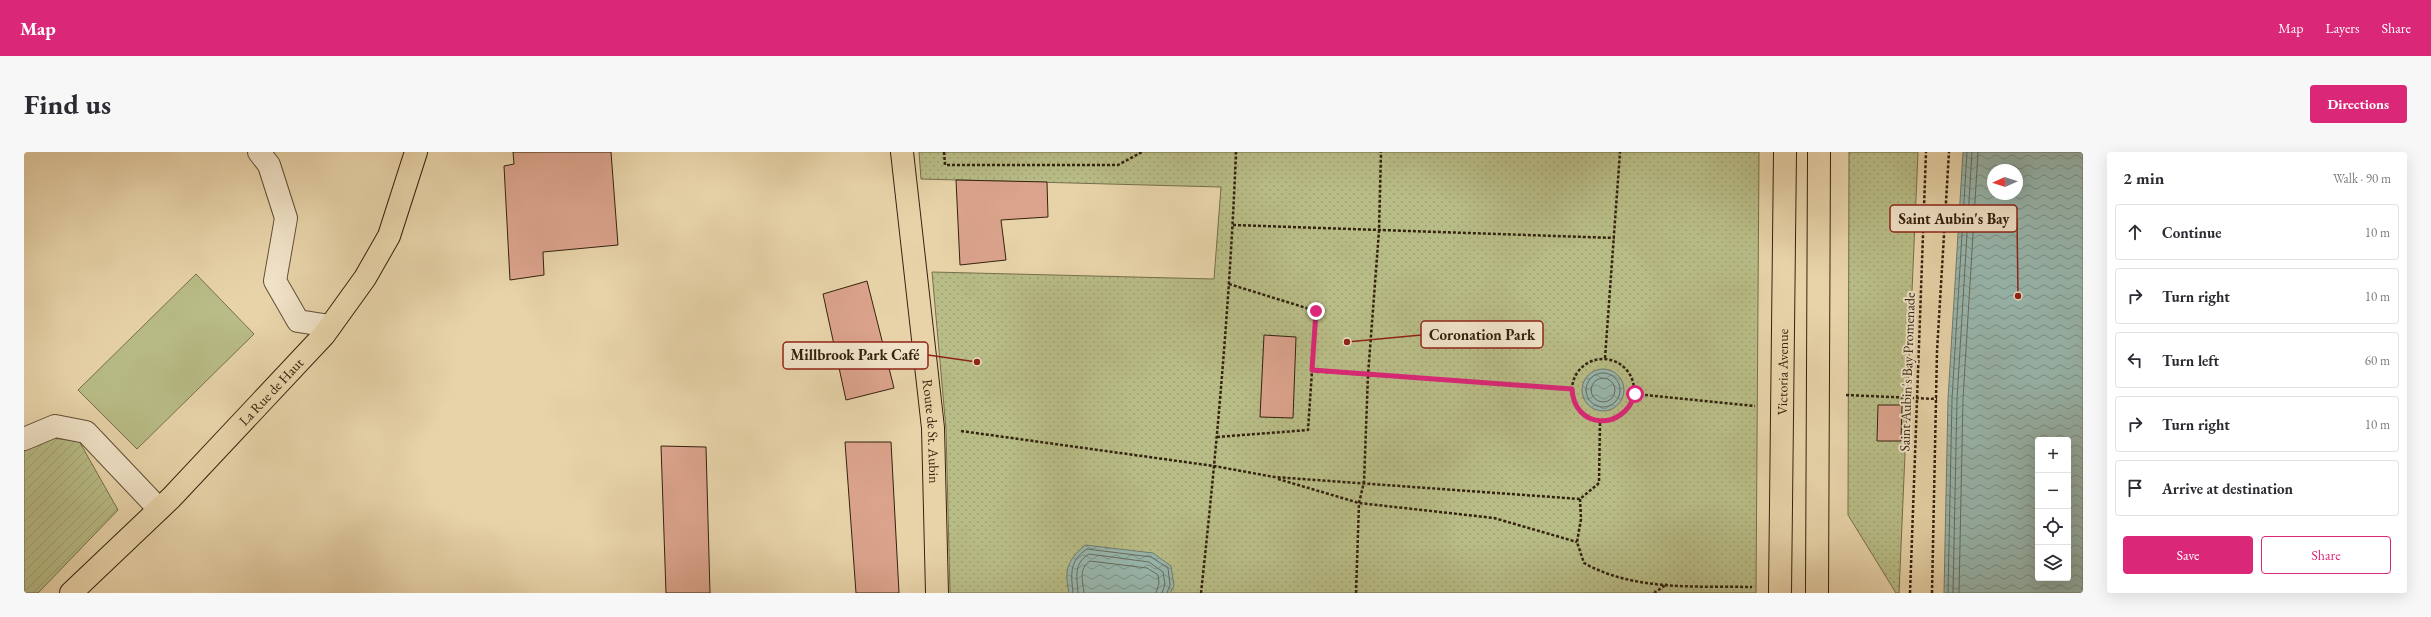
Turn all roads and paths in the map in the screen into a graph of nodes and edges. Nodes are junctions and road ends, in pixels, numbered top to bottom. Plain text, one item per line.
1 (259, 152) edge
2 (416, 152) edge
3 (902, 152) edge
4 (944, 152) edge
5 (1142, 152) edge
6 (1236, 152) edge
7 (1381, 152) edge
8 (1620, 152) edge
9 (1785, 152) edge
10 (1819, 152) edge
11 (1926, 152) edge
12 (1949, 152) edge
13 (1233, 225) junction
14 (1379, 231) junction
15 (1615, 238) junction
16 (1229, 284) junction
17 (330, 326) junction
18 (1605, 358) junction
19 (1312, 370) junction
20 (1368, 375) junction
21 (1572, 389) junction
22 (1817, 393) junction
23 (1635, 394) junction
24 (1917, 399) junction
25 (1937, 399) junction
26 (1756, 406) dead end
27 (1600, 422) junction
28 (933, 428) junction
29 (1217, 436) junction
30 (24, 439) edge
31 (1214, 466) junction
32 (1274, 477) junction
33 (1364, 482) junction
34 (1580, 499) junction
35 (1359, 503) junction
36 (159, 509) junction
37 (1578, 542) junction
38 (1667, 584) junction
39 (1780, 588) edge
40 (71, 593) edge
41 (937, 593) edge
42 (1201, 593) edge
43 (1356, 593) edge
44 (1654, 593) edge
45 (1817, 593) edge
46 (1910, 593) edge
47 (1932, 593) edge

1 - 17 street
2 - 17 main road, La Rue de Haut
3 - 28 main road, Route de St. Aubin
4 - 5 path
6 - 13 path
7 - 14 path
8 - 15 path
9 - 39 main road, Victoria Avenue
10 - 22 main road
11 - 24 path, Saint Aubin's Bay Promenade
12 - 25 path
13 - 14 path
13 - 16 path
14 - 15 path
14 - 20 path
15 - 18 path
16 - 19 path
16 - 29 path
17 - 36 main road, La Rue de Haut
18 - 21 path
18 - 23 path
19 - 20 path
19 - 29 path
20 - 21 path
20 - 33 path
21 - 27 path
22 - 24 path
22 - 45 main road
23 - 26 path
23 - 27 path
24 - 25 path
24 - 46 path, Saint Aubin's Bay Promenade
25 - 47 path
27 - 34 path
28 - 31 path
28 - 41 main road, Route de St. Aubin
29 - 31 path
30 - 36 street
31 - 32 path
31 - 42 path
32 - 33 path
32 - 35 path
33 - 34 path
33 - 35 path
34 - 37 path
35 - 37 path
35 - 43 path
36 - 40 main road, La Rue de Haut
37 - 38 path
38 - 39 path
38 - 44 path

